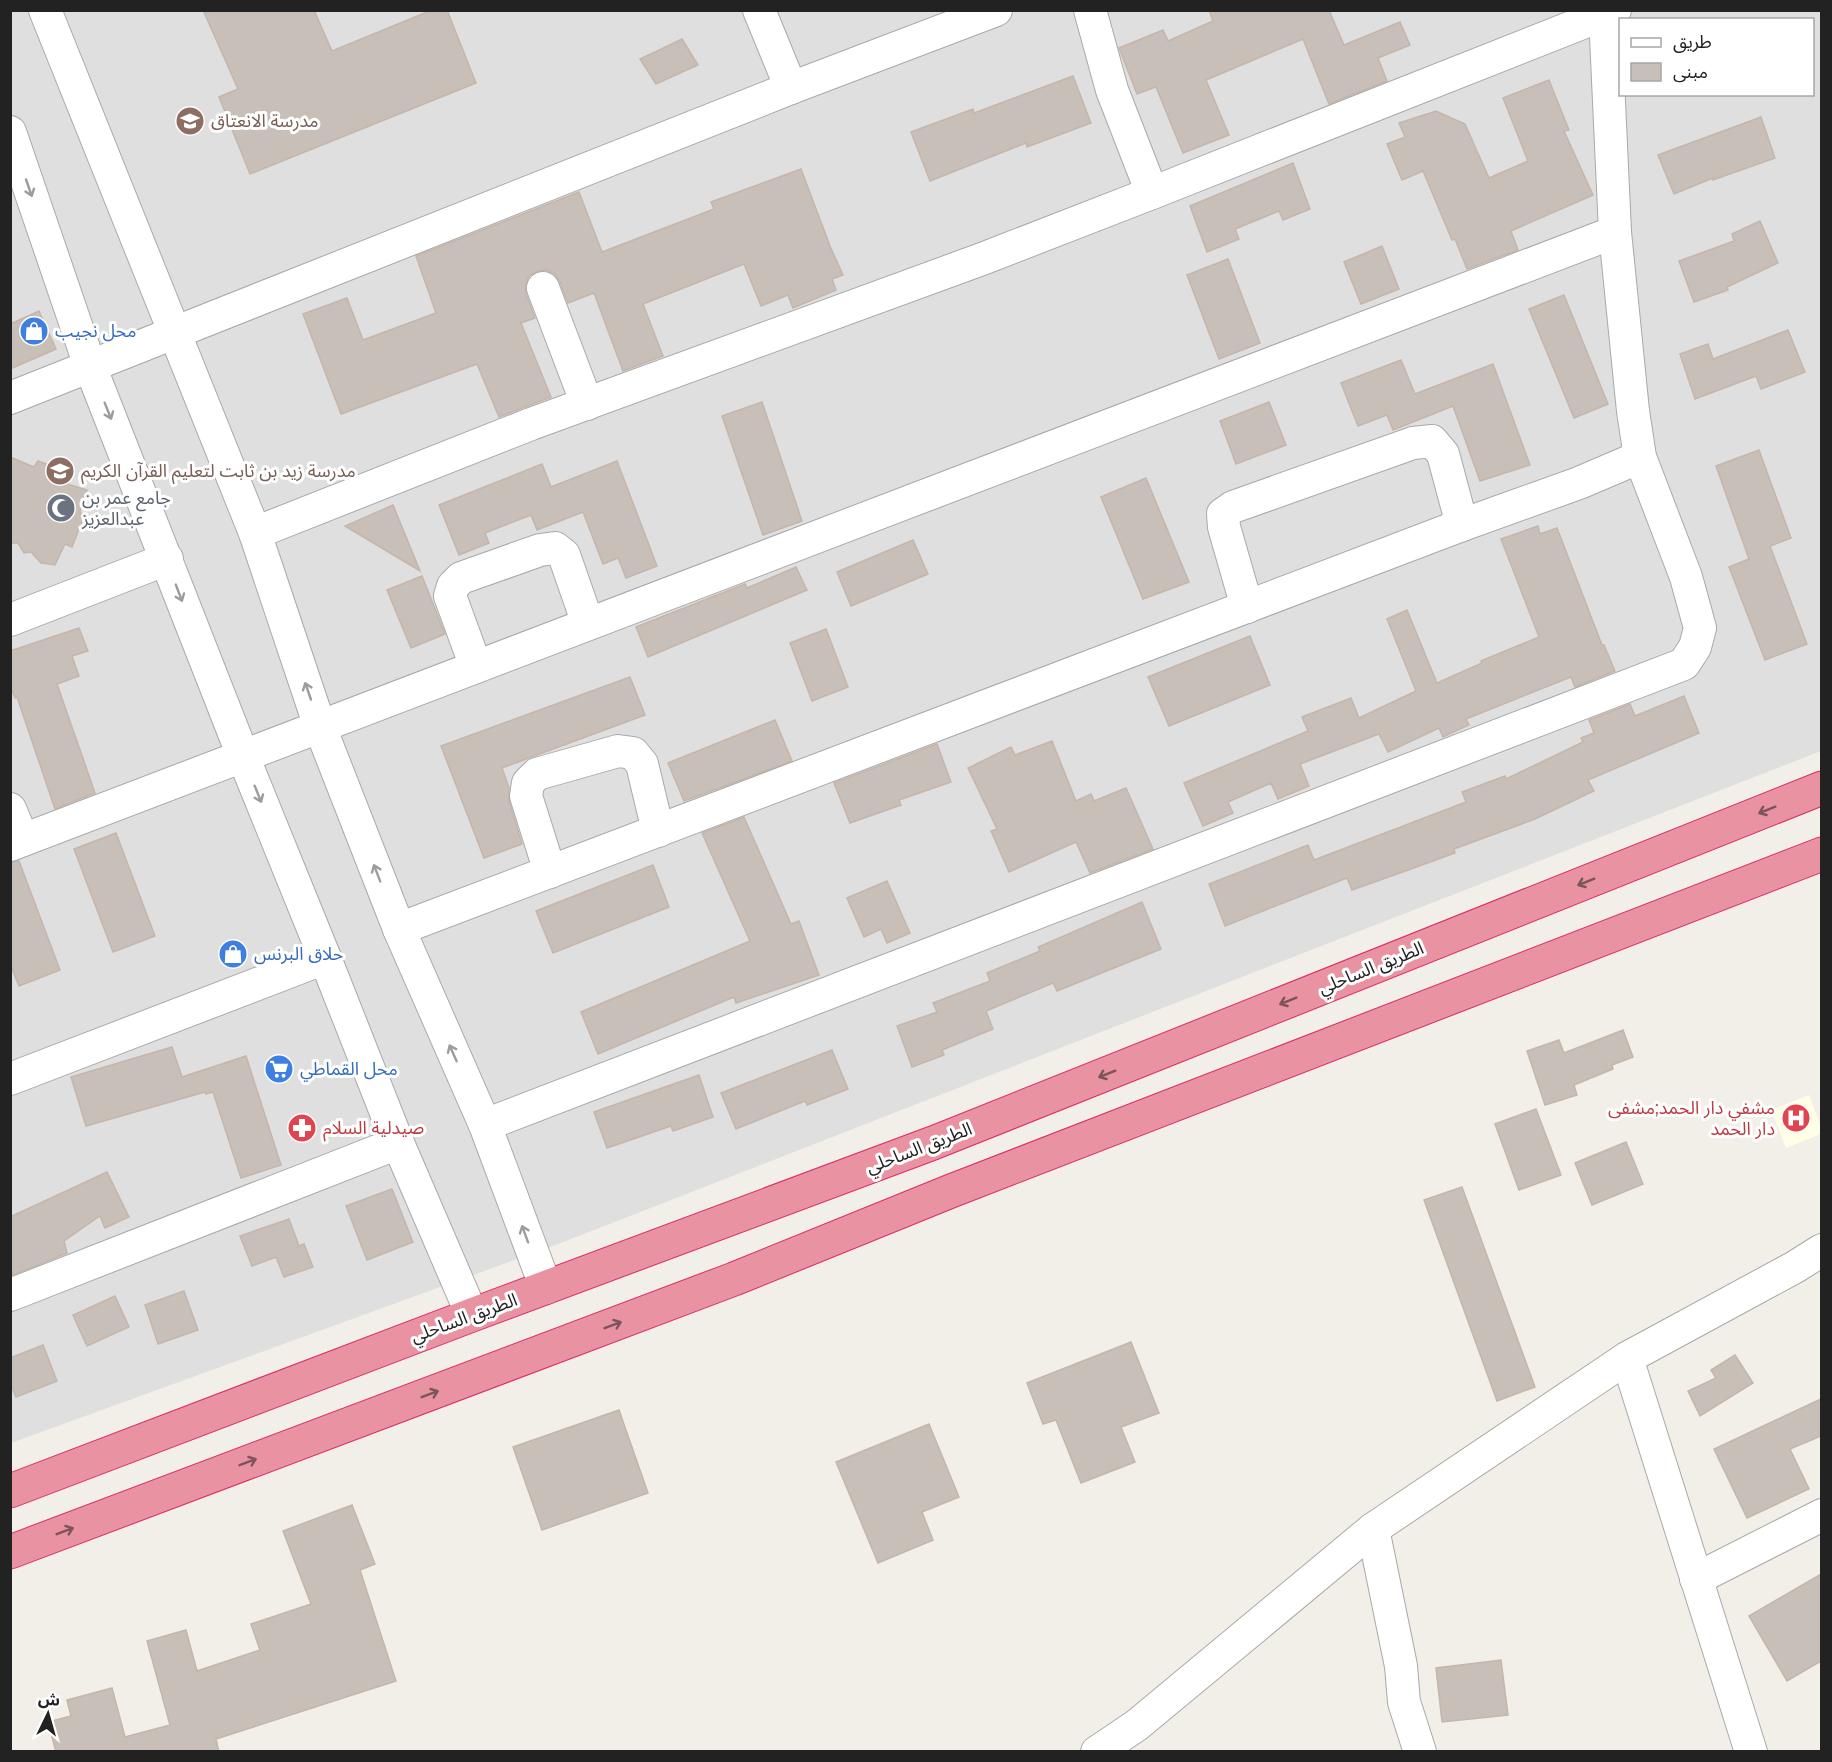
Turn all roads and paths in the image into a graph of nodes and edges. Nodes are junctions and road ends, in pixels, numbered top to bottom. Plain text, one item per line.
1 (45, 10) edge
2 (759, 10) edge
3 (996, 10) edge
4 (1090, 10) edge
5 (1606, 12) edge
6 (791, 88) junction
7 (10, 132) edge
8 (1152, 194) junction
9 (1615, 232) junction
10 (543, 288) dead end
11 (174, 333) junction
12 (90, 366) junction
13 (10, 398) edge
14 (587, 404) junction
15 (1640, 457) junction
16 (1462, 525) junction
17 (255, 533) junction
18 (166, 559) junction
19 (1247, 607) junction
20 (10, 620) edge
21 (588, 624) junction
22 (476, 667) junction
23 (320, 727) junction
24 (243, 756) junction
25 (1821, 788) edge
26 (10, 808) edge
27 (658, 831) junction
28 (16, 842) edge
29 (1821, 854) edge
30 (550, 872) junction
31 (399, 929) junction
32 (325, 958) junction
33 (10, 1079) edge
34 (485, 1125) junction
35 (398, 1143) junction
36 (1821, 1250) edge
37 (546, 1288) junction
38 (10, 1295) edge
39 (472, 1315) junction
40 (1627, 1358) junction
41 (10, 1491) edge
42 (1821, 1515) edge
43 (1373, 1529) junction
44 (10, 1552) edge
45 (1696, 1579) junction
46 (1139, 1738) edge
47 (1097, 1752) edge
48 (1420, 1752) edge
49 (1751, 1752) edge

1 - 11 street
2 - 6 street
3 - 6 street
4 - 8 street
5 - 8 street
5 - 9 street
6 - 11 street
7 -> 12 street
8 - 14 street
9 - 15 street
9 - 21 street
10 - 14 street
11 - 12 street
11 - 17 street
12 - 13 street
12 -> 18 street
14 - 17 street
15 - 16 street
15 - 34 street
16 - 19 street
16 - 19 street
23 -> 17 street
18 - 20 street
18 -> 24 street
19 - 27 street
21 - 22 street
21 - 22 street
22 - 23 street
23 - 24 street
31 -> 23 street
24 - 28 street
24 -> 32 street
25 -> 37 highway, الطريق الساحلي
26 - 28 street
27 - 30 street
27 - 30 street
44 -> 29 highway
30 - 31 street
34 -> 31 street
32 - 33 street
32 - 35 street
37 -> 34 street
35 - 38 street
35 - 39 street
36 - 40 street
37 - 39 highway, الطريق الساحلي
39 - 41 highway, الطريق الساحلي
40 - 43 street
40 - 45 street
42 - 45 street
43 - 46 street
43 - 48 street
45 - 49 street
46 - 47 street

